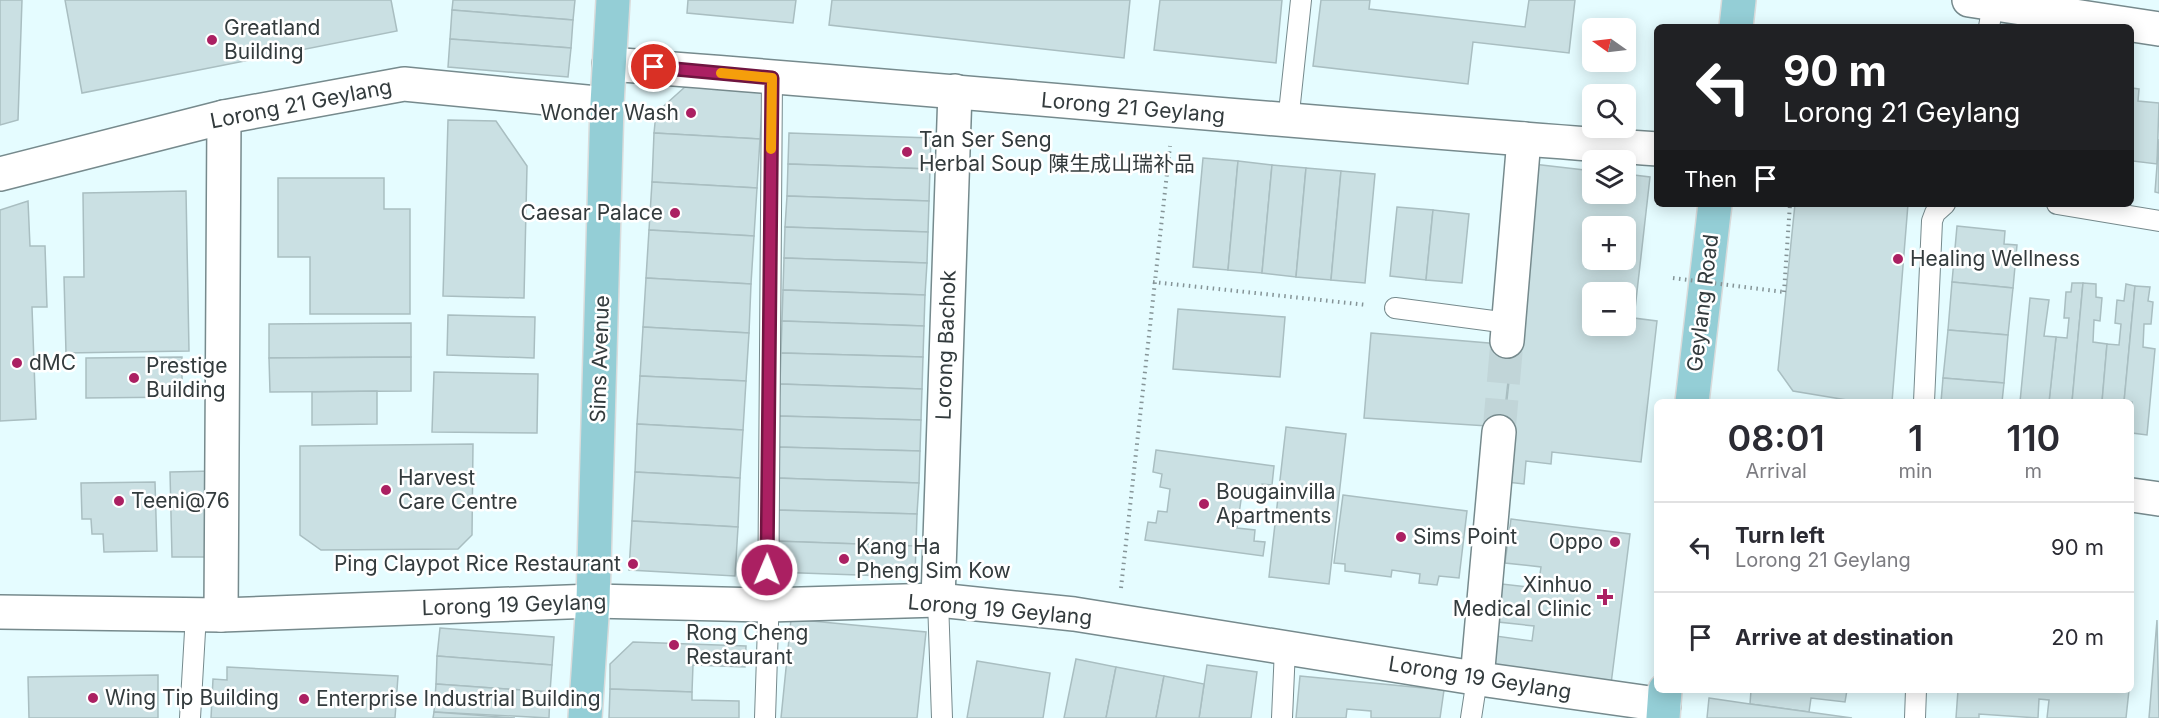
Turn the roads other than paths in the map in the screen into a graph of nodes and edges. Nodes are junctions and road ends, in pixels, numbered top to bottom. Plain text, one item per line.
1 (613, 0) edge
2 (1301, 0) edge
3 (1739, 0) edge
4 (1984, 10) edge
5 (1736, 24) edge
6 (2113, 24) edge
7 (2134, 26) edge
8 (2159, 29) edge
9 (609, 63) junction
10 (772, 78) junction
11 (955, 91) junction
12 (607, 104) junction
13 (224, 117) junction
14 (1288, 122) junction
15 (1524, 140) junction
16 (1654, 149) edge
17 (0, 174) edge
18 (1715, 207) edge
19 (1942, 207) edge
20 (2075, 207) edge
21 (2159, 221) edge
22 (1395, 308) road end
23 (1507, 332) joint
24 (1692, 399) edge
25 (1924, 399) edge
26 (1499, 432) tunnel mouth
27 (2134, 495) edge
28 (2159, 499) edge
29 (938, 600) junction
30 (593, 601) junction
31 (768, 605) junction
32 (0, 612) edge
33 (208, 614) junction
34 (1285, 648) junction
35 (1477, 679) junction
36 (1916, 693) edge
37 (1664, 704) edge
38 (190, 718) edge
39 (585, 718) edge
40 (765, 718) edge
41 (942, 718) edge
42 (1282, 718) edge
43 (1471, 718) edge
44 (1916, 718) edge

1 - 9 main road, Sims Avenue
2 - 14 lane
3 - 5 main road
4 - 6 street
7 - 8 street
9 - 10 street, Lorong 21 Geylang
9 - 12 main road, Sims Avenue
10 - 11 street, Lorong 21 Geylang
10 - 31 lane
11 - 14 street, Lorong 21 Geylang
11 - 29 street, Lorong Bachok
12 - 13 street, Lorong 21 Geylang
12 - 30 main road, Sims Avenue
13 - 17 street, Lorong 21 Geylang
13 - 33 street
14 - 15 street, Lorong 21 Geylang
15 - 16 street, Lorong 21 Geylang
15 - 23 street
18 - 24 main road, Geylang Road
19 - 25 lane
20 - 21 lane
22 - 23 lane
26 - 35 street
27 - 28 street
29 - 31 street, Lorong 19 Geylang
29 - 34 street, Lorong 19 Geylang
29 - 41 lane
30 - 31 street, Lorong 19 Geylang
30 - 33 street, Lorong 19 Geylang
30 - 39 main road, Sims Avenue
31 - 40 lane
32 - 33 street, Lorong 19 Geylang
33 - 38 lane
34 - 35 street, Lorong 19 Geylang
34 - 42 lane
35 - 37 street, Lorong 19 Geylang
35 - 43 lane
36 - 44 lane

